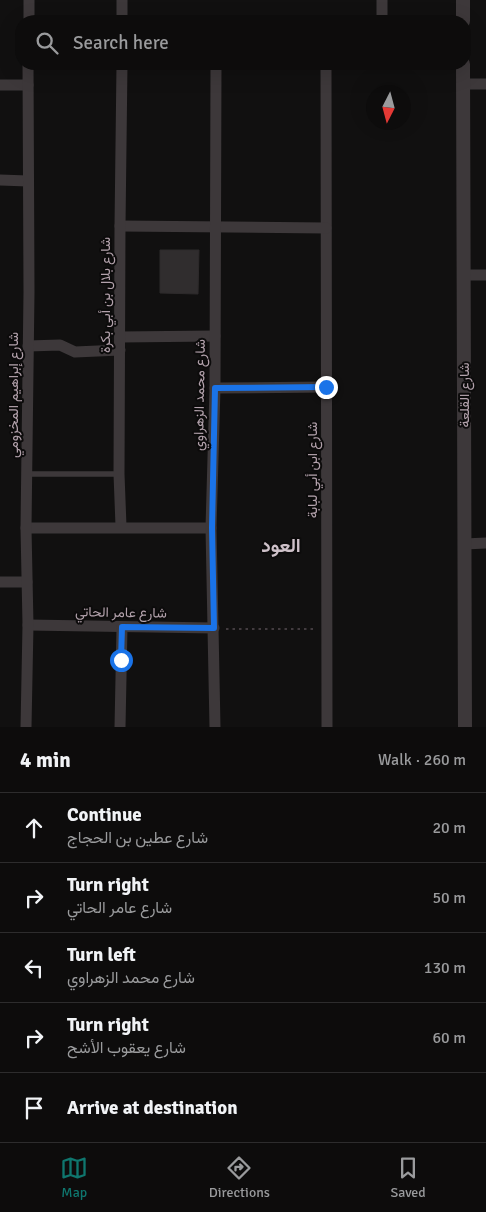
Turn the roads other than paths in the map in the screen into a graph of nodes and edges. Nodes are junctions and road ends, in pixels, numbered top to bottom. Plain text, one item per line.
1 (29, 0) edge
2 (122, 0) edge
3 (382, 0) edge
4 (463, 0) edge
5 (29, 15) edge
6 (122, 15) edge
7 (382, 15) edge
8 (463, 15) edge
9 (28, 70) edge
10 (122, 70) edge
11 (216, 70) edge
12 (326, 70) edge
13 (463, 70) edge
14 (463, 84) junction
15 (486, 84) edge
16 (0, 85) edge
17 (28, 85) junction
18 (0, 180) edge
19 (28, 181) junction
20 (120, 226) junction
21 (216, 226) junction
22 (326, 228) junction
23 (463, 275) junction
24 (486, 275) edge
25 (215, 336) junction
26 (120, 337) junction
27 (28, 346) junction
28 (120, 350) junction
29 (326, 387) junction
30 (215, 388) junction
31 (28, 474) junction
32 (119, 474) junction
33 (121, 526) junction
34 (26, 528) junction
35 (212, 528) junction
36 (486, 543) edge
37 (465, 544) junction
38 (0, 582) edge
39 (27, 582) junction
40 (28, 625) junction
41 (122, 627) junction
42 (214, 628) junction
43 (26, 727) edge
44 (120, 727) edge
45 (215, 727) edge
46 (327, 727) edge
47 (465, 727) edge

1 - 5 street
2 - 6 street
3 - 7 street
4 - 8 street
9 - 17 street, شارع إبراهيم المخزومي
10 - 20 street, شارع بلال بن أبي بكرة
11 - 21 street, شارع محمد الزهراوي
12 - 22 street, شارع ابن أبي لبابة
13 - 14 street, شارع القلعة
14 - 15 street
14 - 23 street, شارع القلعة
16 - 17 street
17 - 19 street, شارع إبراهيم المخزومي
18 - 19 street
19 - 27 street, شارع إبراهيم المخزومي
20 - 21 street
20 - 26 street, شارع بلال بن أبي بكرة
21 - 22 street
21 - 25 street, شارع محمد الزهراوي
22 - 29 street, شارع ابن أبي لبابة
23 - 24 street
23 - 37 street, شارع القلعة
25 - 26 street
25 - 30 street, شارع محمد الزهراوي
26 - 28 street, شارع بلال بن أبي بكرة
27 - 28 street
27 - 31 street, شارع إبراهيم المخزومي
28 - 32 street, شارع بلال بن أبي بكرة
29 - 30 street
29 - 46 street, شارع ابن أبي لبابة
30 - 35 street, شارع محمد الزهراوي
31 - 32 lane
31 - 34 street, شارع إبراهيم المخزومي
32 - 33 street, شارع بلال بن أبي بكرة
33 - 34 street
33 - 35 street
34 - 39 street, شارع إبراهيم المخزومي
35 - 42 street, شارع محمد الزهراوي
36 - 37 street
37 - 47 street, شارع القلعة
38 - 39 street
39 - 40 street, شارع إبراهيم المخزومي
40 - 41 street, شارع عامر الحاتي
40 - 43 street, شارع إبراهيم المخزومي
41 - 42 street, شارع عامر الحاتي
41 - 44 street
42 - 45 street, شارع محمد الزهراوي

